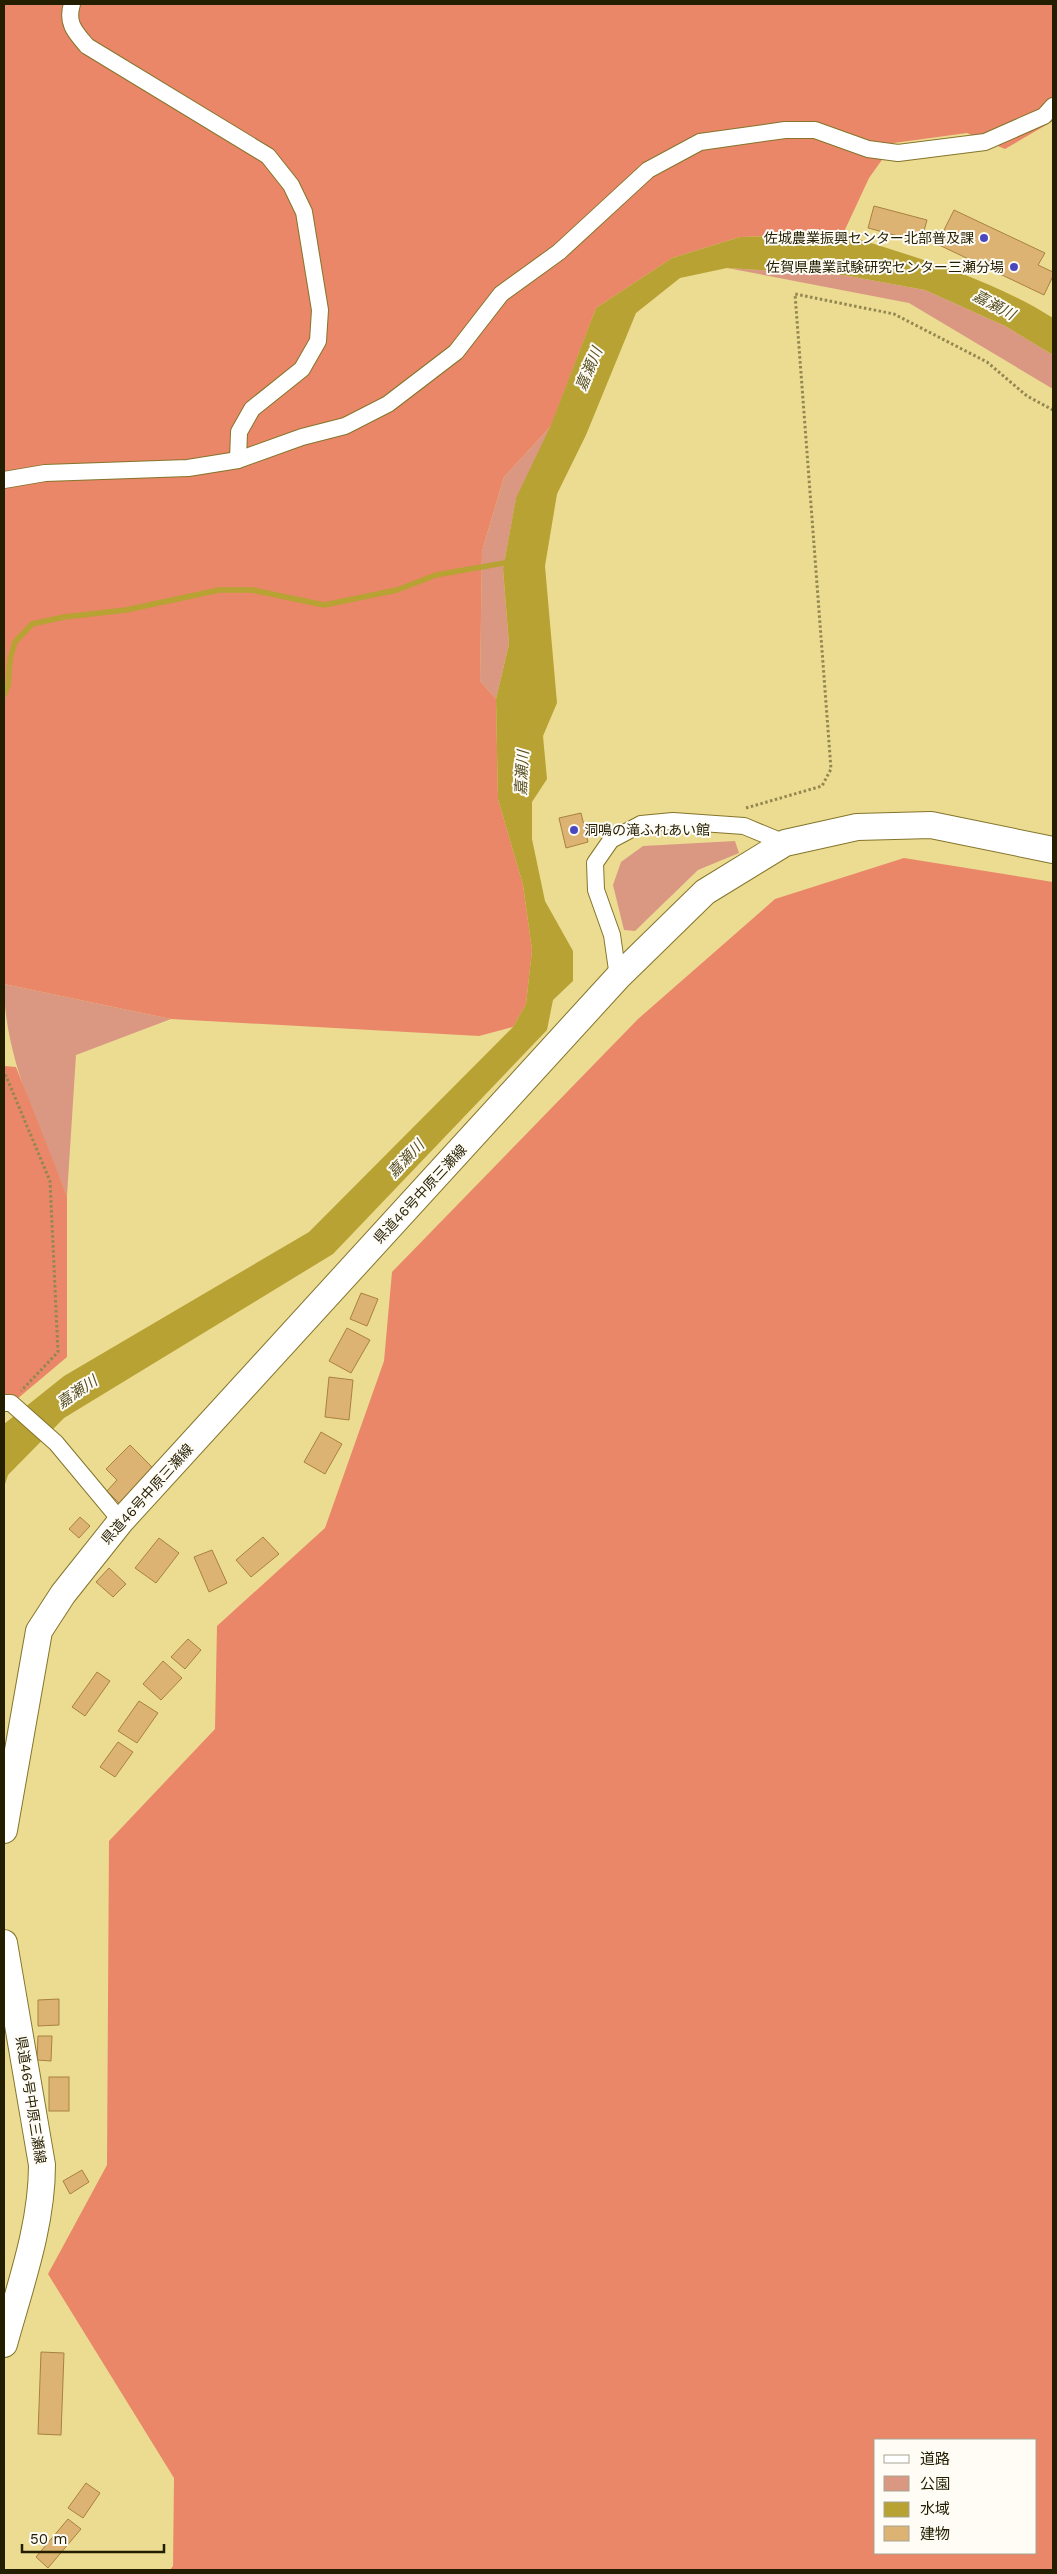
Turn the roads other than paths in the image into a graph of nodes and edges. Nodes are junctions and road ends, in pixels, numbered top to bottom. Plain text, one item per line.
1 (72, 4) edge
2 (1053, 106) edge
3 (238, 460) junction
4 (4, 480) edge
5 (785, 843) junction
6 (1053, 850) edge
7 (618, 977) junction
8 (7, 1403) edge
9 (121, 1521) junction
10 (4, 1830) edge
11 (4, 1943) edge
12 (4, 2344) edge

1 - 3 street
2 - 3 street
3 - 4 street
5 - 6 main road, 県道46号中原三瀬線
5 - 7 main road, 県道46号中原三瀬線
5 - 7 street
7 - 9 main road, 県道46号中原三瀬線
8 - 9 street
9 - 10 main road, 県道46号中原三瀬線
11 - 12 main road, 県道46号中原三瀬線

